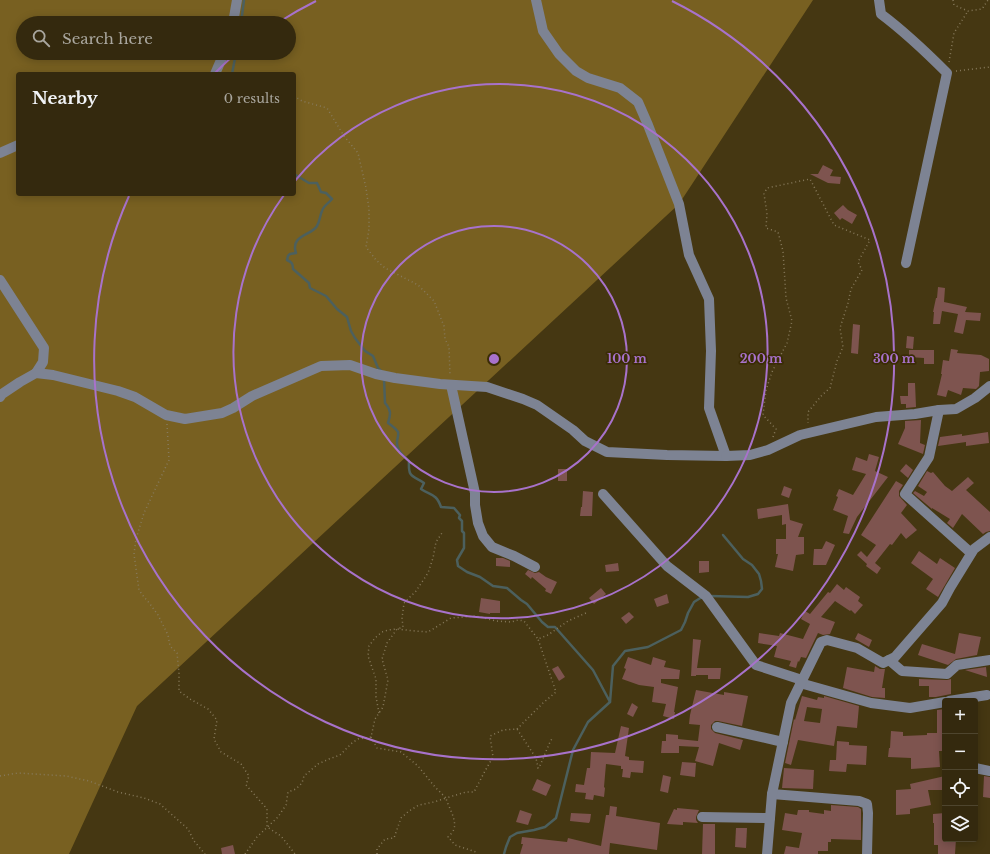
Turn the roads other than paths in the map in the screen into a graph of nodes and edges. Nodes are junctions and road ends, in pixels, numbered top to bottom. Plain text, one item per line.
1 (237, 0) edge
2 (536, 0) edge
3 (879, 0) edge
4 (234, 16) edge
5 (221, 60) edge
6 (216, 72) edge
7 (16, 146) edge
8 (0, 153) edge
9 (906, 263) dead end
10 (0, 280) edge
11 (36, 373) junction
12 (451, 385) junction
13 (990, 386) edge
14 (0, 397) edge
15 (939, 410) junction
16 (726, 456) junction
17 (604, 494) dead end
18 (990, 537) edge
19 (971, 553) junction
20 (535, 567) dead end
21 (889, 660) junction
22 (990, 660) edge
23 (801, 682) junction
24 (987, 695) dead end
25 (968, 698) edge
26 (942, 703) edge
27 (717, 727) dead end
28 (783, 742) junction
29 (978, 769) edge
30 (990, 771) edge
31 (772, 794) junction
32 (702, 817) dead end
33 (770, 818) junction
34 (767, 854) edge
35 (867, 854) edge

1 - 4 street
2 - 16 street
3 - 9 street
5 - 6 street
7 - 8 street
10 - 11 street
11 - 12 street
11 - 14 street
12 - 16 street
12 - 20 street
13 - 15 street
15 - 16 street
15 - 19 street
17 - 23 street
18 - 19 street
19 - 21 street
21 - 22 street
21 - 23 street
23 - 26 street
23 - 28 street
24 - 25 street
27 - 28 street
28 - 31 street
29 - 30 street
31 - 33 street
31 - 35 street
32 - 33 street
33 - 34 street

